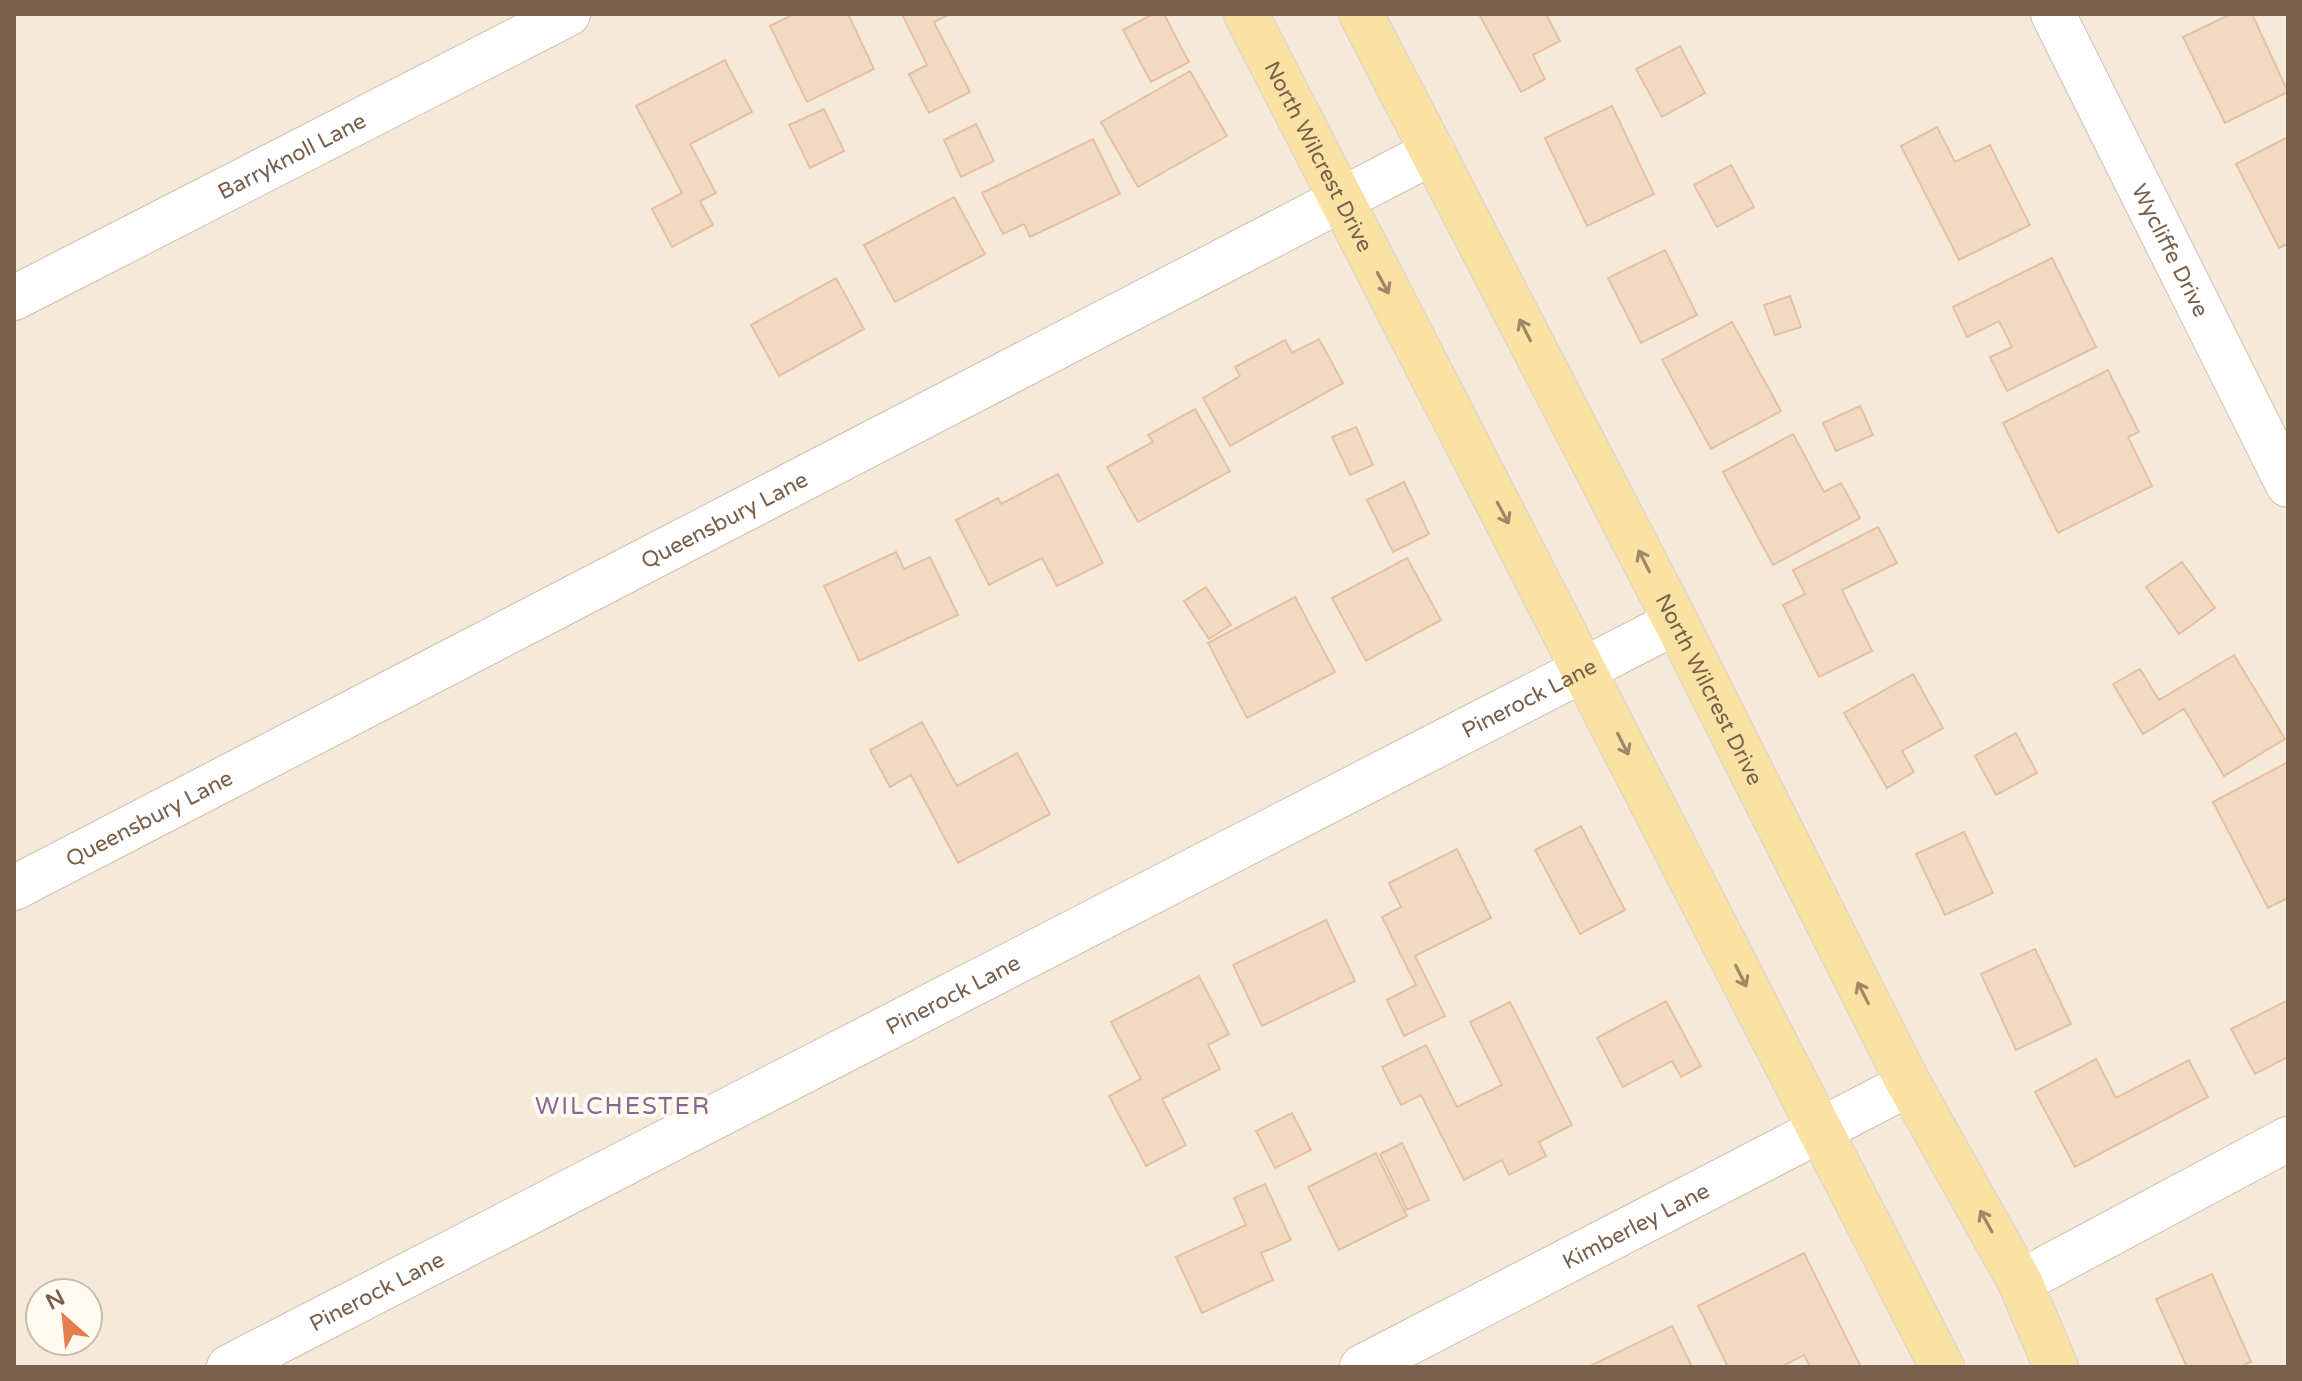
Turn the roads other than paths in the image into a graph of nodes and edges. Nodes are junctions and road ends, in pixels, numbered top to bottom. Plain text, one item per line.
1 (568, 14) edge
2 (1246, 14) edge
3 (1361, 14) edge
4 (2053, 14) edge
5 (1433, 152) junction
6 (1340, 200) junction
7 (14, 298) edge
8 (2288, 485) edge
9 (1676, 622) junction
10 (1584, 668) junction
11 (14, 888) edge
12 (1909, 1084) junction
13 (1820, 1130) junction
14 (2288, 1139) edge
15 (2020, 1282) junction
16 (229, 1367) edge
17 (1362, 1367) edge
18 (1942, 1367) edge
19 (2056, 1367) edge

1 - 7 street, Barryknoll Lane
2 - 6 main road, North Wilcrest Drive
3 - 5 main road, North Wilcrest Drive
4 - 8 street, Wycliffe Drive
5 - 6 street, Queensbury Lane
9 -> 5 main road, North Wilcrest Drive
6 -> 10 main road, North Wilcrest Drive
6 - 11 street, Queensbury Lane
9 - 10 street, Pinerock Lane
12 -> 9 main road, North Wilcrest Drive
10 -> 13 main road, North Wilcrest Drive
10 - 16 street, Pinerock Lane
12 - 13 street, Kimberley Lane
15 -> 12 main road, North Wilcrest Drive
13 - 17 street, Kimberley Lane
13 - 18 main road, North Wilcrest Drive
14 - 15 street
15 - 19 main road, North Wilcrest Drive

